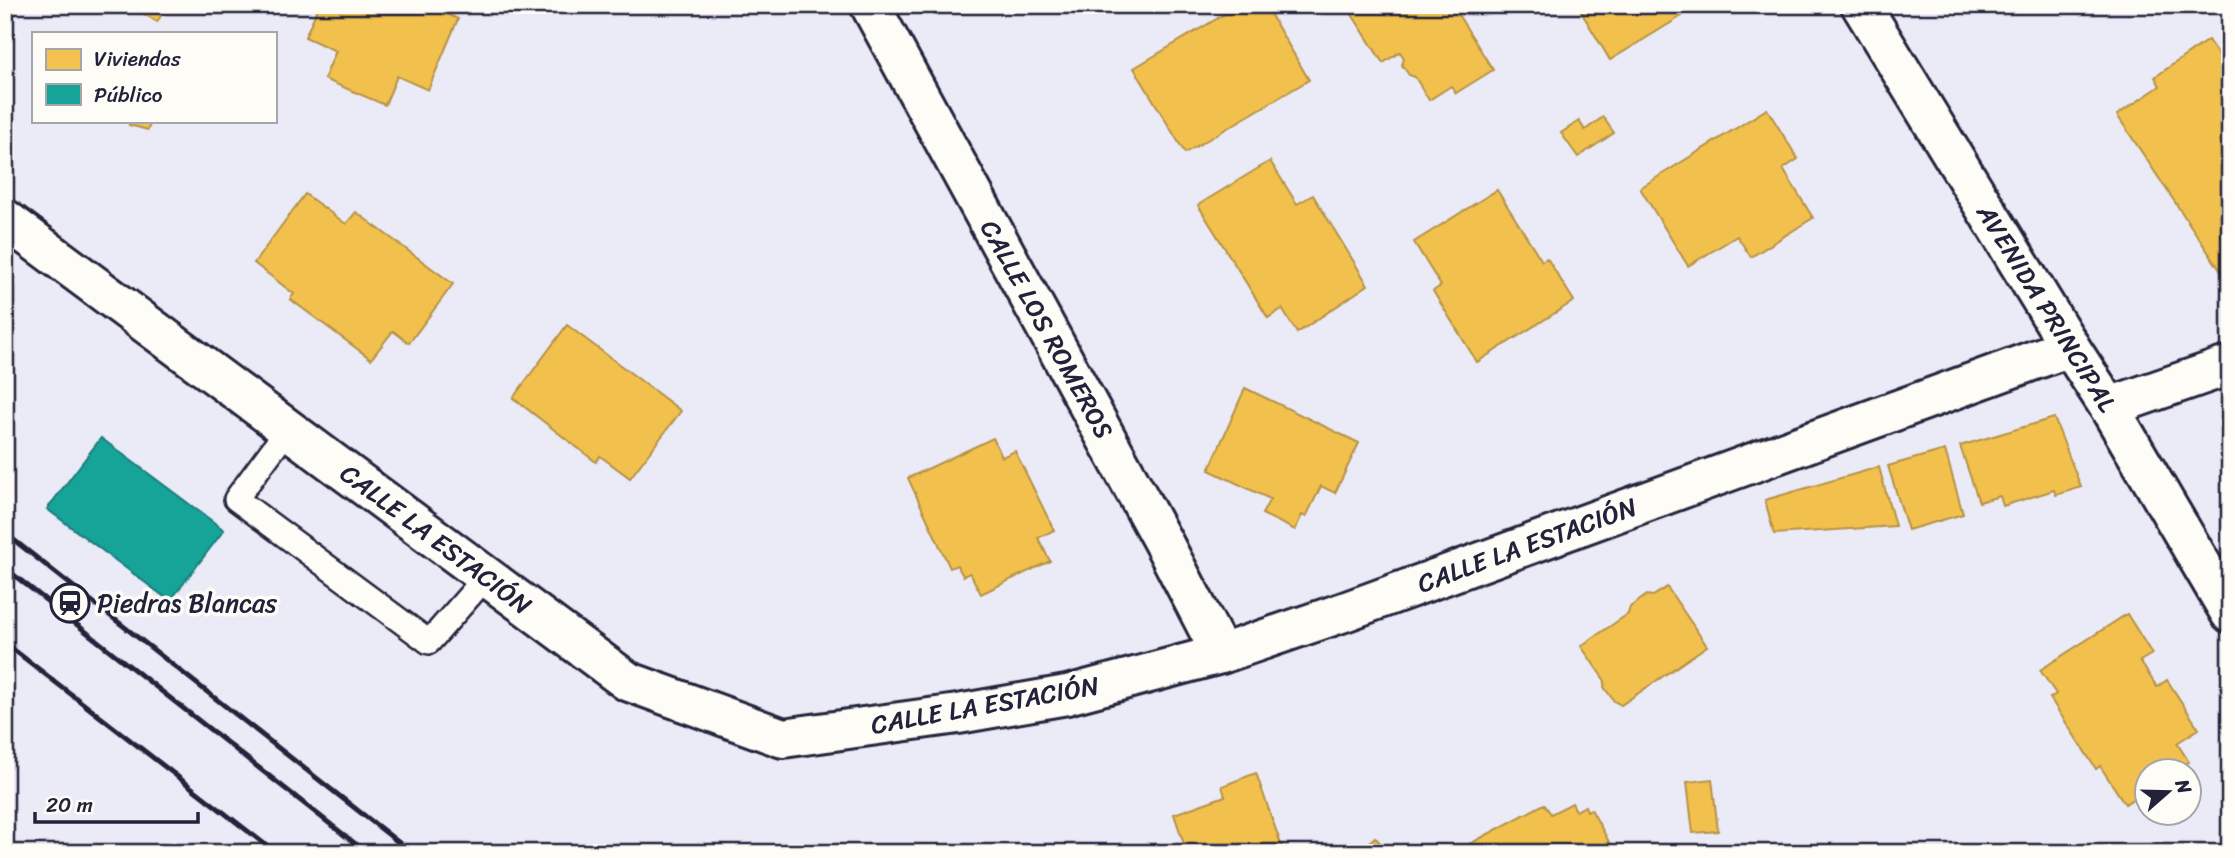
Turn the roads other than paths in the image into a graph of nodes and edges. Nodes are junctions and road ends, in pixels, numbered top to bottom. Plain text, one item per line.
1 (870, 5) edge
2 (1861, 5) edge
3 (5, 219) edge
4 (2070, 347) junction
5 (2230, 365) edge
6 (2109, 407) junction
7 (288, 429) junction
8 (486, 577) junction
9 (2230, 613) edge
10 (1221, 654) junction

1 - 10 street, CALLE LOS ROMEROS
2 - 4 street, AVENIDA PRINCIPAL
3 - 7 street, CALLE LA ESTACIÓN
4 - 6 street, AVENIDA PRINCIPAL
4 - 10 street, CALLE LA ESTACIÓN
5 - 6 street
6 - 9 street, AVENIDA PRINCIPAL
7 - 8 street, CALLE LA ESTACIÓN
7 - 8 lane
8 - 10 street, CALLE LA ESTACIÓN

